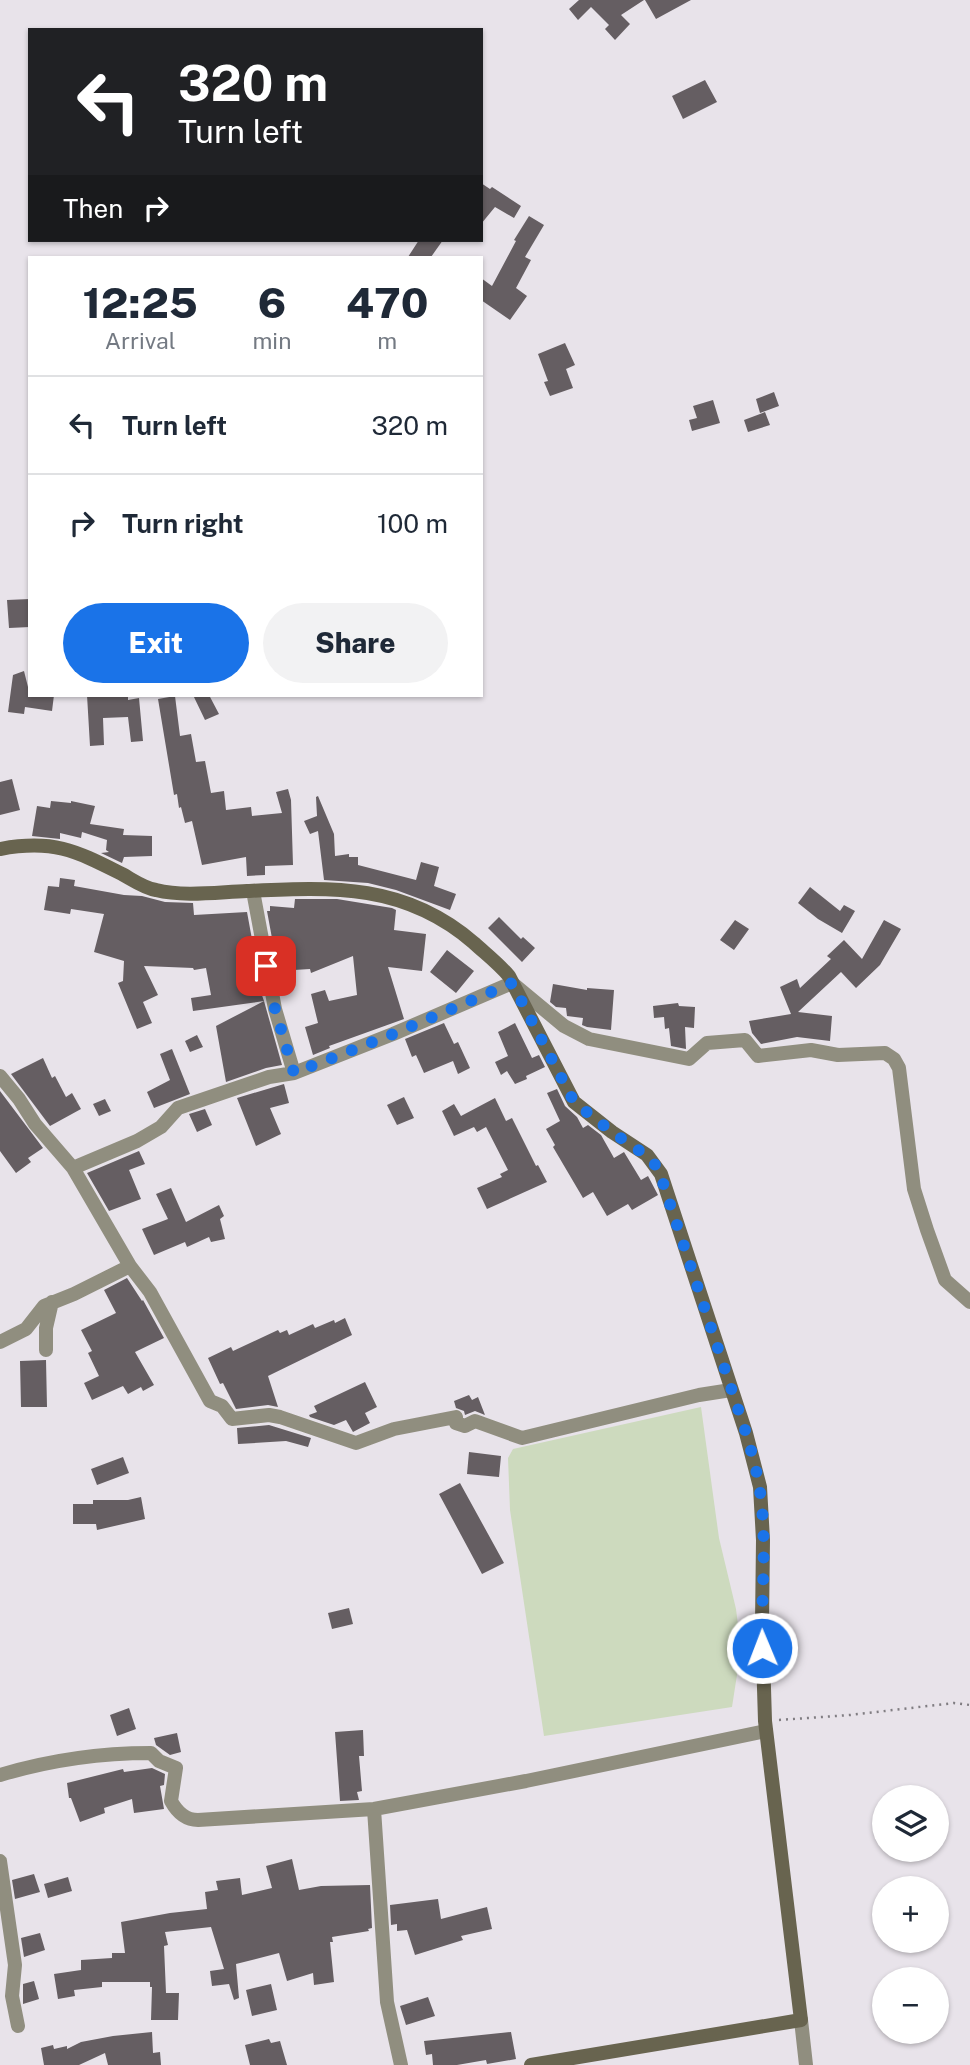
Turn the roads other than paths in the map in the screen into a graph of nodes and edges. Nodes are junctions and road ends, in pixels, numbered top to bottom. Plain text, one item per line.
1 (0, 849) edge
2 (253, 891) junction
3 (512, 983) junction
4 (294, 1073) junction
5 (0, 1076) edge
6 (73, 1168) junction
7 (130, 1266) junction
8 (52, 1302) junction
9 (970, 1302) edge
10 (0, 1342) edge
11 (46, 1350) dead end
12 (731, 1390) junction
13 (765, 1726) junction
14 (0, 1775) edge
15 (374, 1809) junction
16 (0, 1861) edge
17 (801, 2020) junction
18 (18, 2026) dead end
19 (401, 2065) edge
20 (531, 2065) edge
21 (806, 2065) edge

1 - 2 street
2 - 3 street
2 - 4 street
3 - 4 street
3 - 9 street
3 - 12 street
4 - 6 street
5 - 6 street
6 - 7 street
7 - 8 street
7 - 12 street
8 - 10 street
8 - 11 street
12 - 13 street
13 - 15 street
13 - 17 street
14 - 15 street
15 - 19 street
16 - 18 street
17 - 20 street
17 - 21 street

